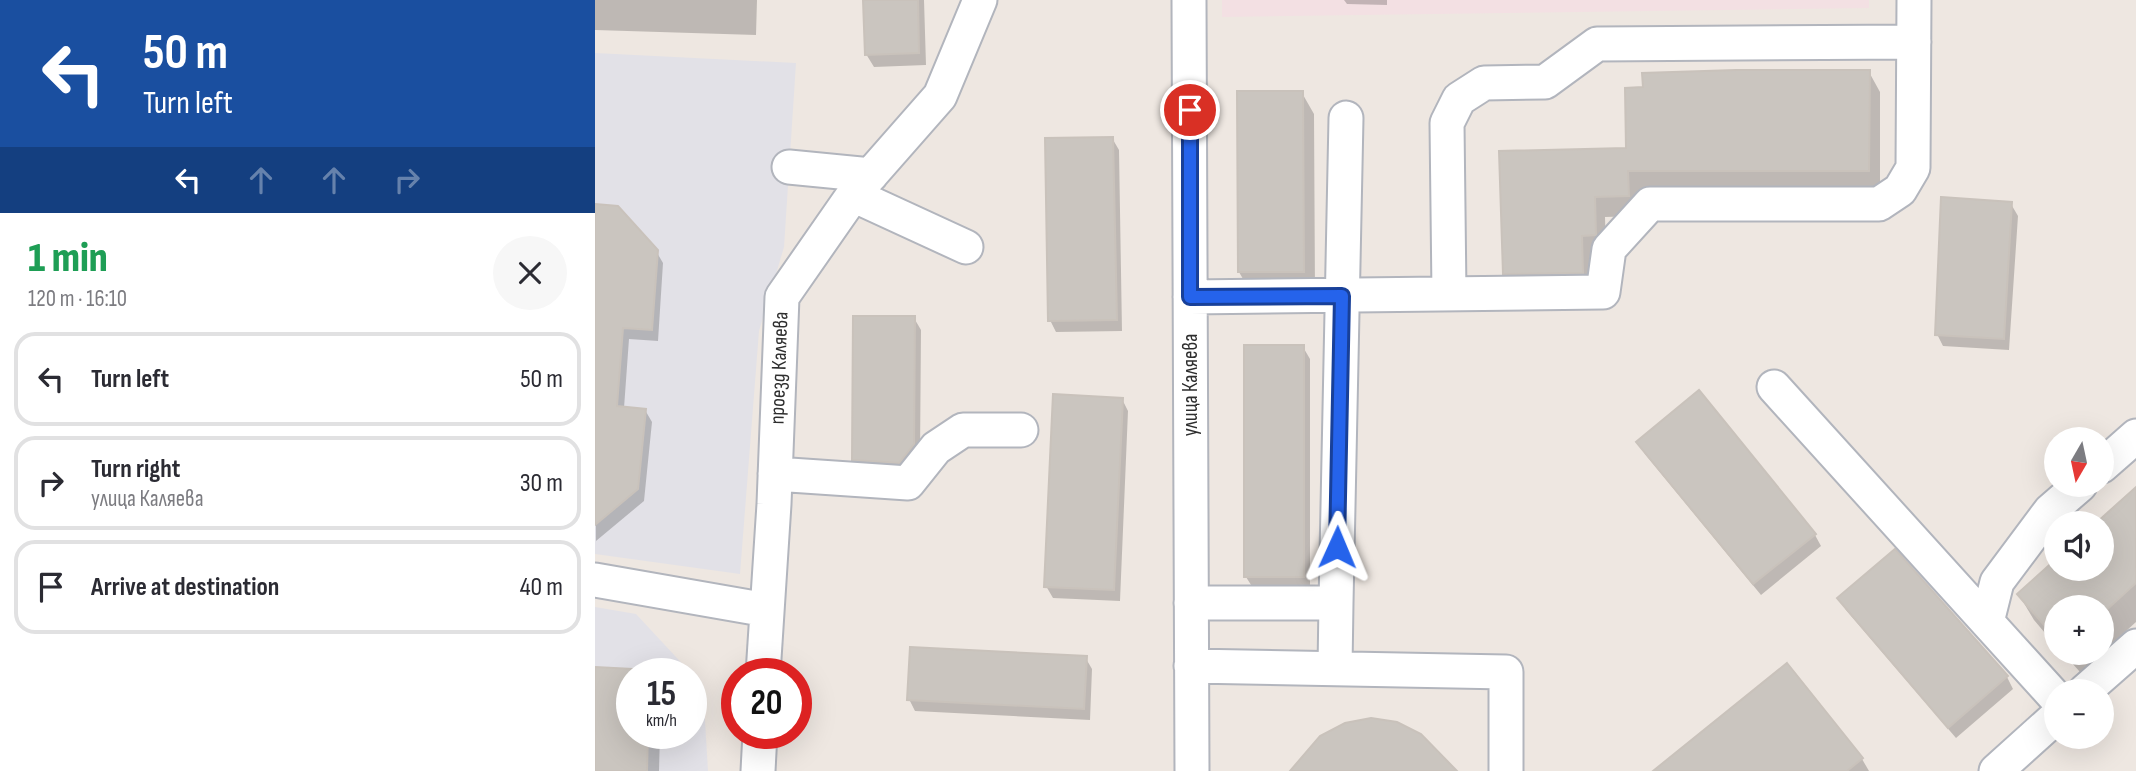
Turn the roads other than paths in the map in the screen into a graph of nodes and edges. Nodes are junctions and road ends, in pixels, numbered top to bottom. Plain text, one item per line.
1 (980, 0) edge
2 (1189, 0) edge
3 (1914, 0) edge
4 (1914, 42) junction
5 (1346, 118) dead end
6 (789, 167) dead end
7 (862, 185) junction
8 (966, 247) dead end
9 (1449, 294) junction
10 (1342, 296) junction
11 (1190, 297) junction
12 (1774, 387) dead end
13 (1021, 430) dead end
14 (2136, 436) edge
15 (2114, 455) edge
16 (775, 474) junction
17 (2066, 497) edge
18 (595, 580) edge
19 (1191, 603) junction
20 (1336, 603) junction
21 (767, 610) junction
22 (1987, 622) junction
23 (2136, 646) edge
24 (764, 658) edge
25 (1191, 666) junction
26 (1335, 668) junction
27 (2099, 679) edge
28 (2044, 685) edge
29 (2044, 728) edge
30 (759, 749) edge
31 (758, 771) edge
32 (1192, 771) edge
33 (1506, 771) edge
34 (1996, 771) edge

1 - 7 street, проезд Каляева
2 - 11 street, улица Каляева
3 - 4 street
4 - 9 street
4 - 9 street
5 - 10 street
6 - 7 street
7 - 8 street
7 - 16 street, проезд Каляева
9 - 10 street
10 - 11 street
10 - 20 street
11 - 19 street, улица Каляева
12 - 22 street
13 - 16 street
14 - 15 street
16 - 21 street, проезд Каляева
17 - 22 street
18 - 21 street
19 - 20 street
19 - 25 street, улица Каляева
20 - 26 street
21 - 24 street, проезд Каляева
22 - 28 street
23 - 27 street
25 - 26 street
25 - 32 street, улица Каляева
26 - 33 street
29 - 34 street
30 - 31 street

